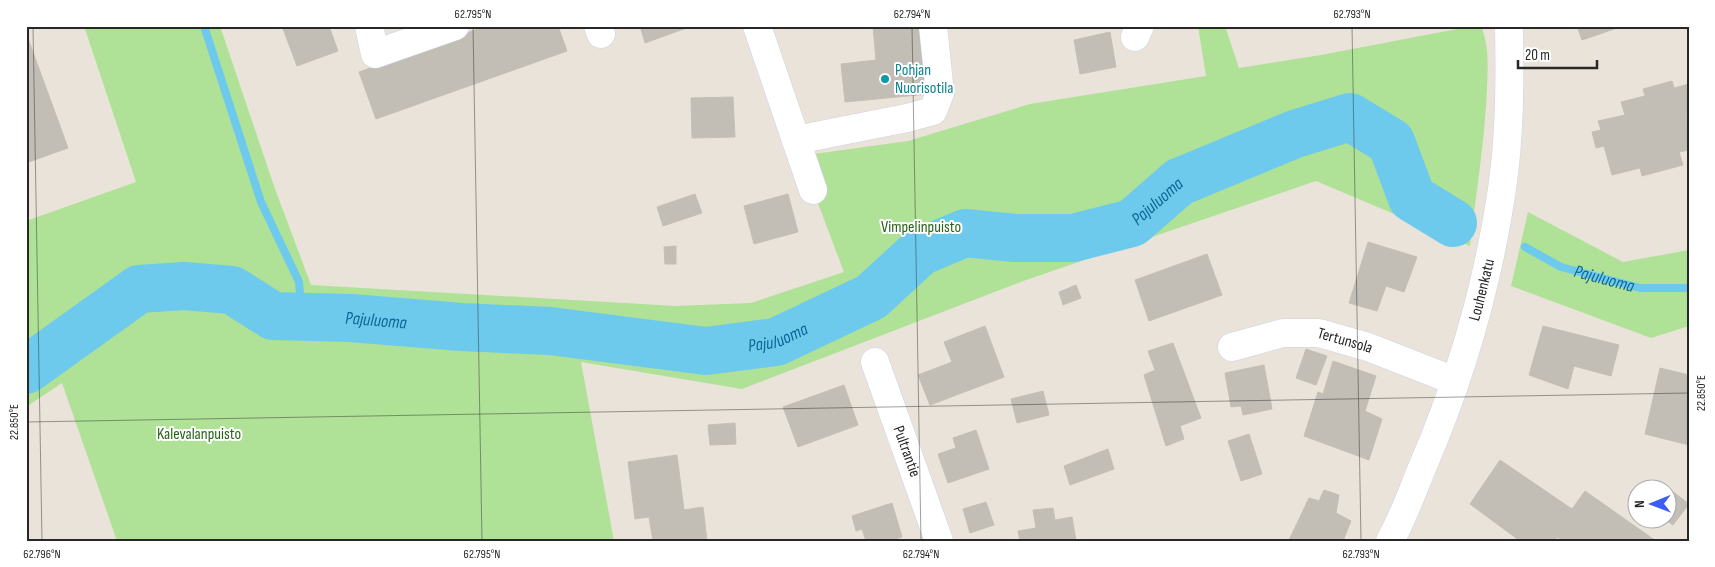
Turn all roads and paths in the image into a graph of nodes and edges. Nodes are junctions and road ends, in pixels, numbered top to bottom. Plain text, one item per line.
1 (369, 26) edge
2 (455, 26) edge
3 (757, 26) edge
4 (933, 26) edge
5 (1509, 26) edge
6 (796, 140) junction
7 (813, 190) dead end
8 (1232, 347) dead end
9 (875, 362) dead end
10 (1455, 380) junction
11 (939, 541) edge
12 (1390, 541) edge

1 - 2 street
3 - 6 street
4 - 6 street
5 - 10 street, Louhenkatu
6 - 7 street
8 - 10 street, Tertunsola
9 - 11 street, Pultrantie
10 - 12 street, Louhenkatu

